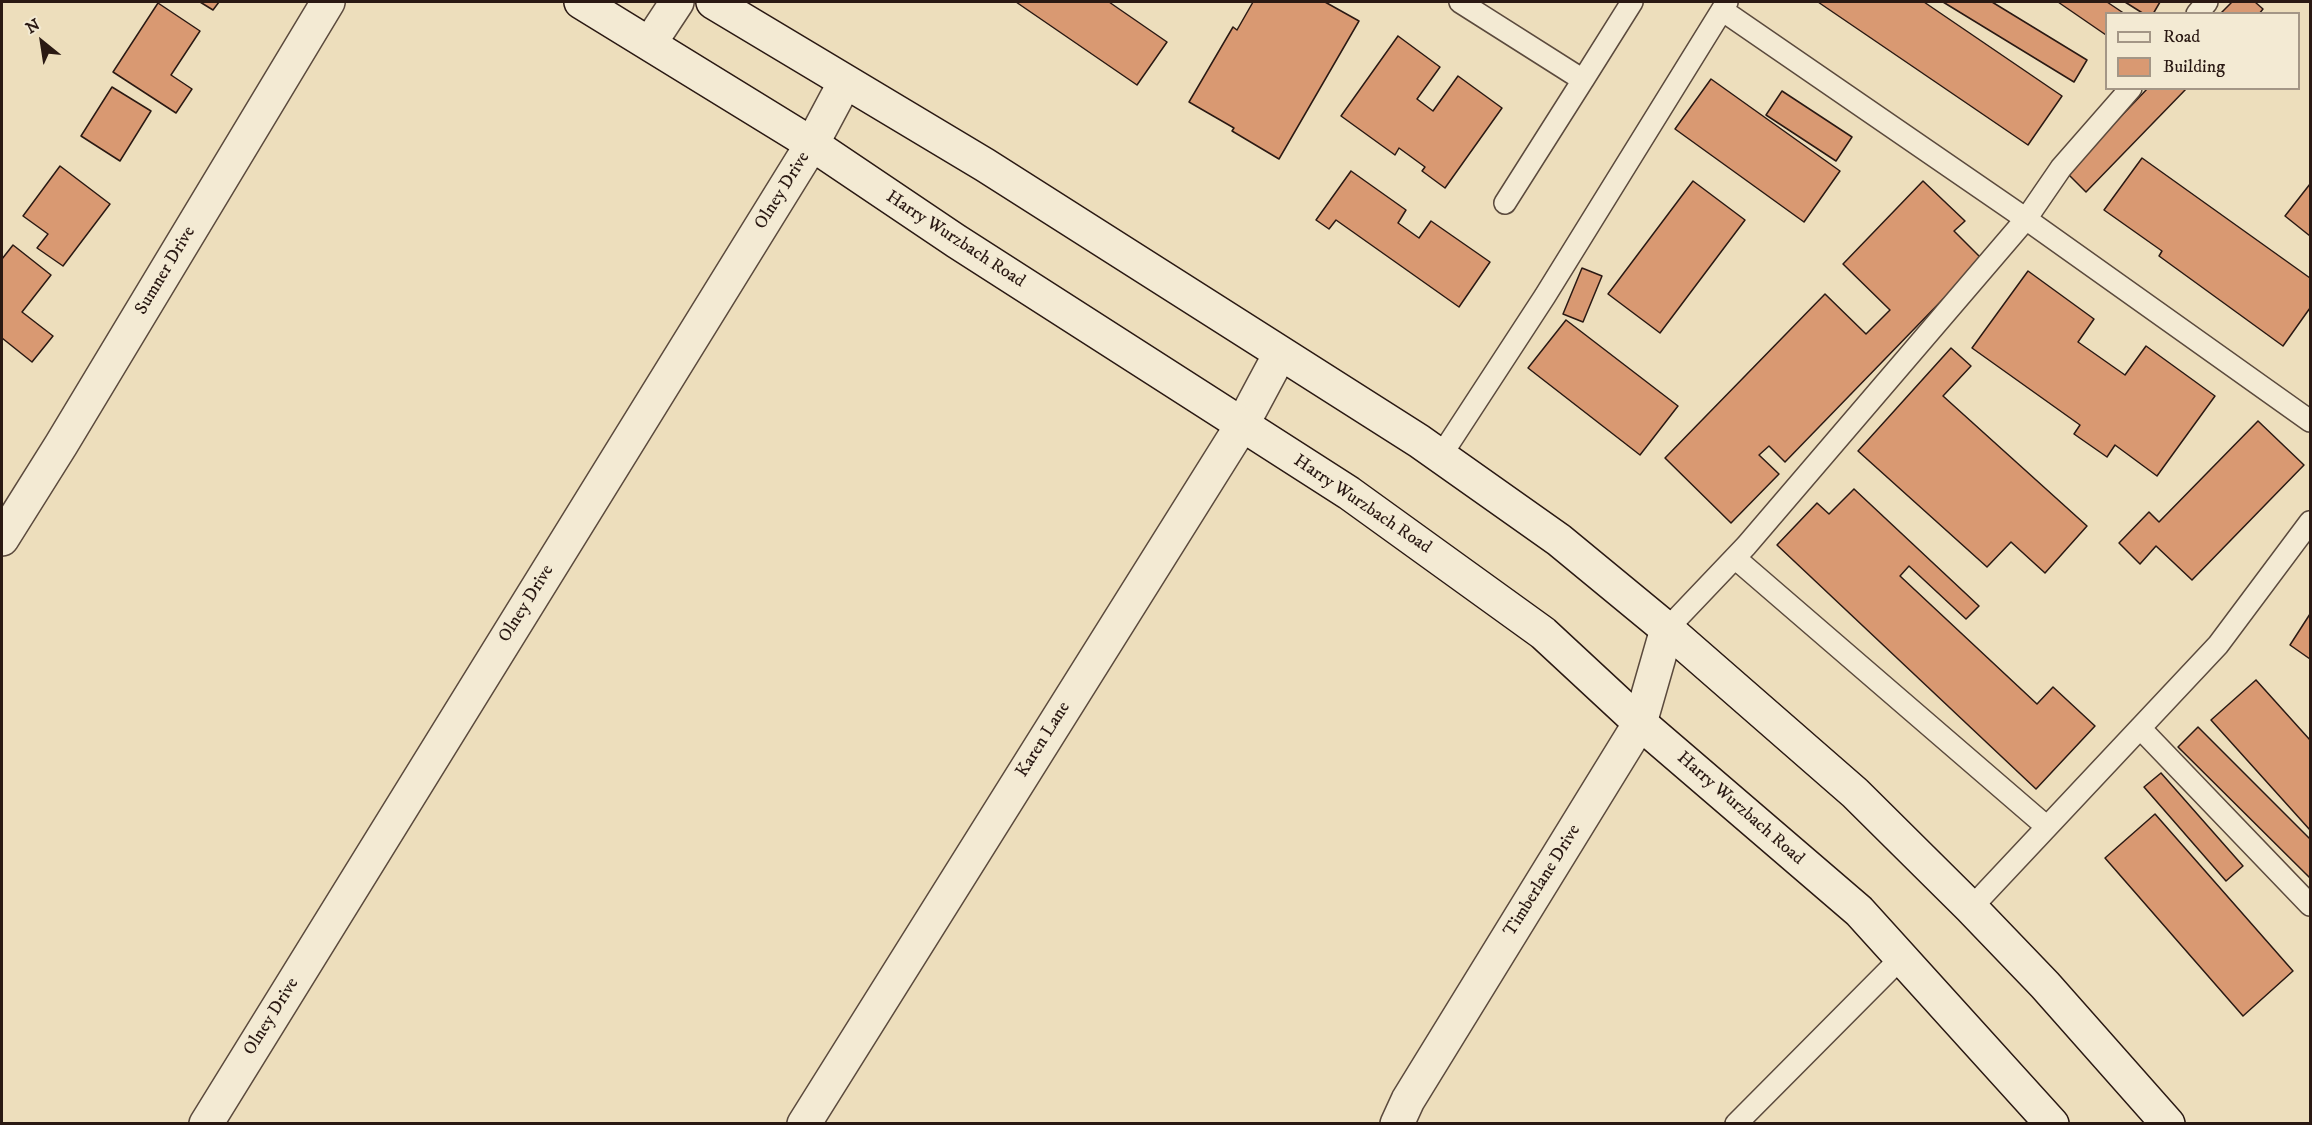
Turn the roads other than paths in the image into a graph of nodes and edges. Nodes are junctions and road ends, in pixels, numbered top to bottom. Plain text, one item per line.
1 (328, 2) edge
2 (581, 2) edge
3 (678, 2) edge
4 (713, 2) edge
5 (1460, 2) edge
6 (1632, 2) edge
7 (1725, 6) edge
8 (650, 43) junction
9 (1582, 80) junction
10 (845, 82) junction
11 (2129, 90) edge
12 (812, 144) junction
13 (1506, 203) dead end
14 (2026, 219) junction
15 (1280, 354) junction
16 (2310, 421) edge
17 (1242, 425) junction
18 (1440, 457) junction
19 (2310, 522) edge
20 (2, 539) edge
21 (1741, 552) junction
22 (1667, 629) junction
23 (1640, 723) junction
24 (2140, 728) junction
25 (2047, 827) junction
26 (2310, 905) edge
27 (1971, 908) junction
28 (1901, 958) junction
29 (206, 1124) edge
30 (804, 1124) edge
31 (1396, 1124) edge
32 (1736, 1124) edge
33 (2052, 1124) edge
34 (2168, 1124) edge

1 - 20 main road, Sumner Drive
2 - 8 main road, Harry Wurzbach Road
3 - 8 main road
4 - 10 main road
5 - 9 lane
6 - 9 lane
7 - 14 lane
7 - 18 lane
8 - 12 main road, Harry Wurzbach Road
9 - 13 lane
10 - 12 main road, Olney Drive
10 - 15 main road
11 - 14 lane
12 - 17 main road, Harry Wurzbach Road
12 - 29 main road, Olney Drive
14 - 16 lane
14 - 21 lane
15 - 17 main road, Karen Lane
15 - 18 main road
17 - 23 main road, Harry Wurzbach Road
17 - 30 main road, Karen Lane
18 - 22 main road
19 - 24 lane
21 - 22 lane
21 - 25 lane
22 - 23 main road, Timberlane Drive
22 - 27 main road
23 - 28 main road, Harry Wurzbach Road
23 - 31 main road, Timberlane Drive
24 - 25 lane
24 - 26 lane
25 - 27 lane
27 - 34 main road
28 - 32 lane
28 - 33 main road, Harry Wurzbach Road

